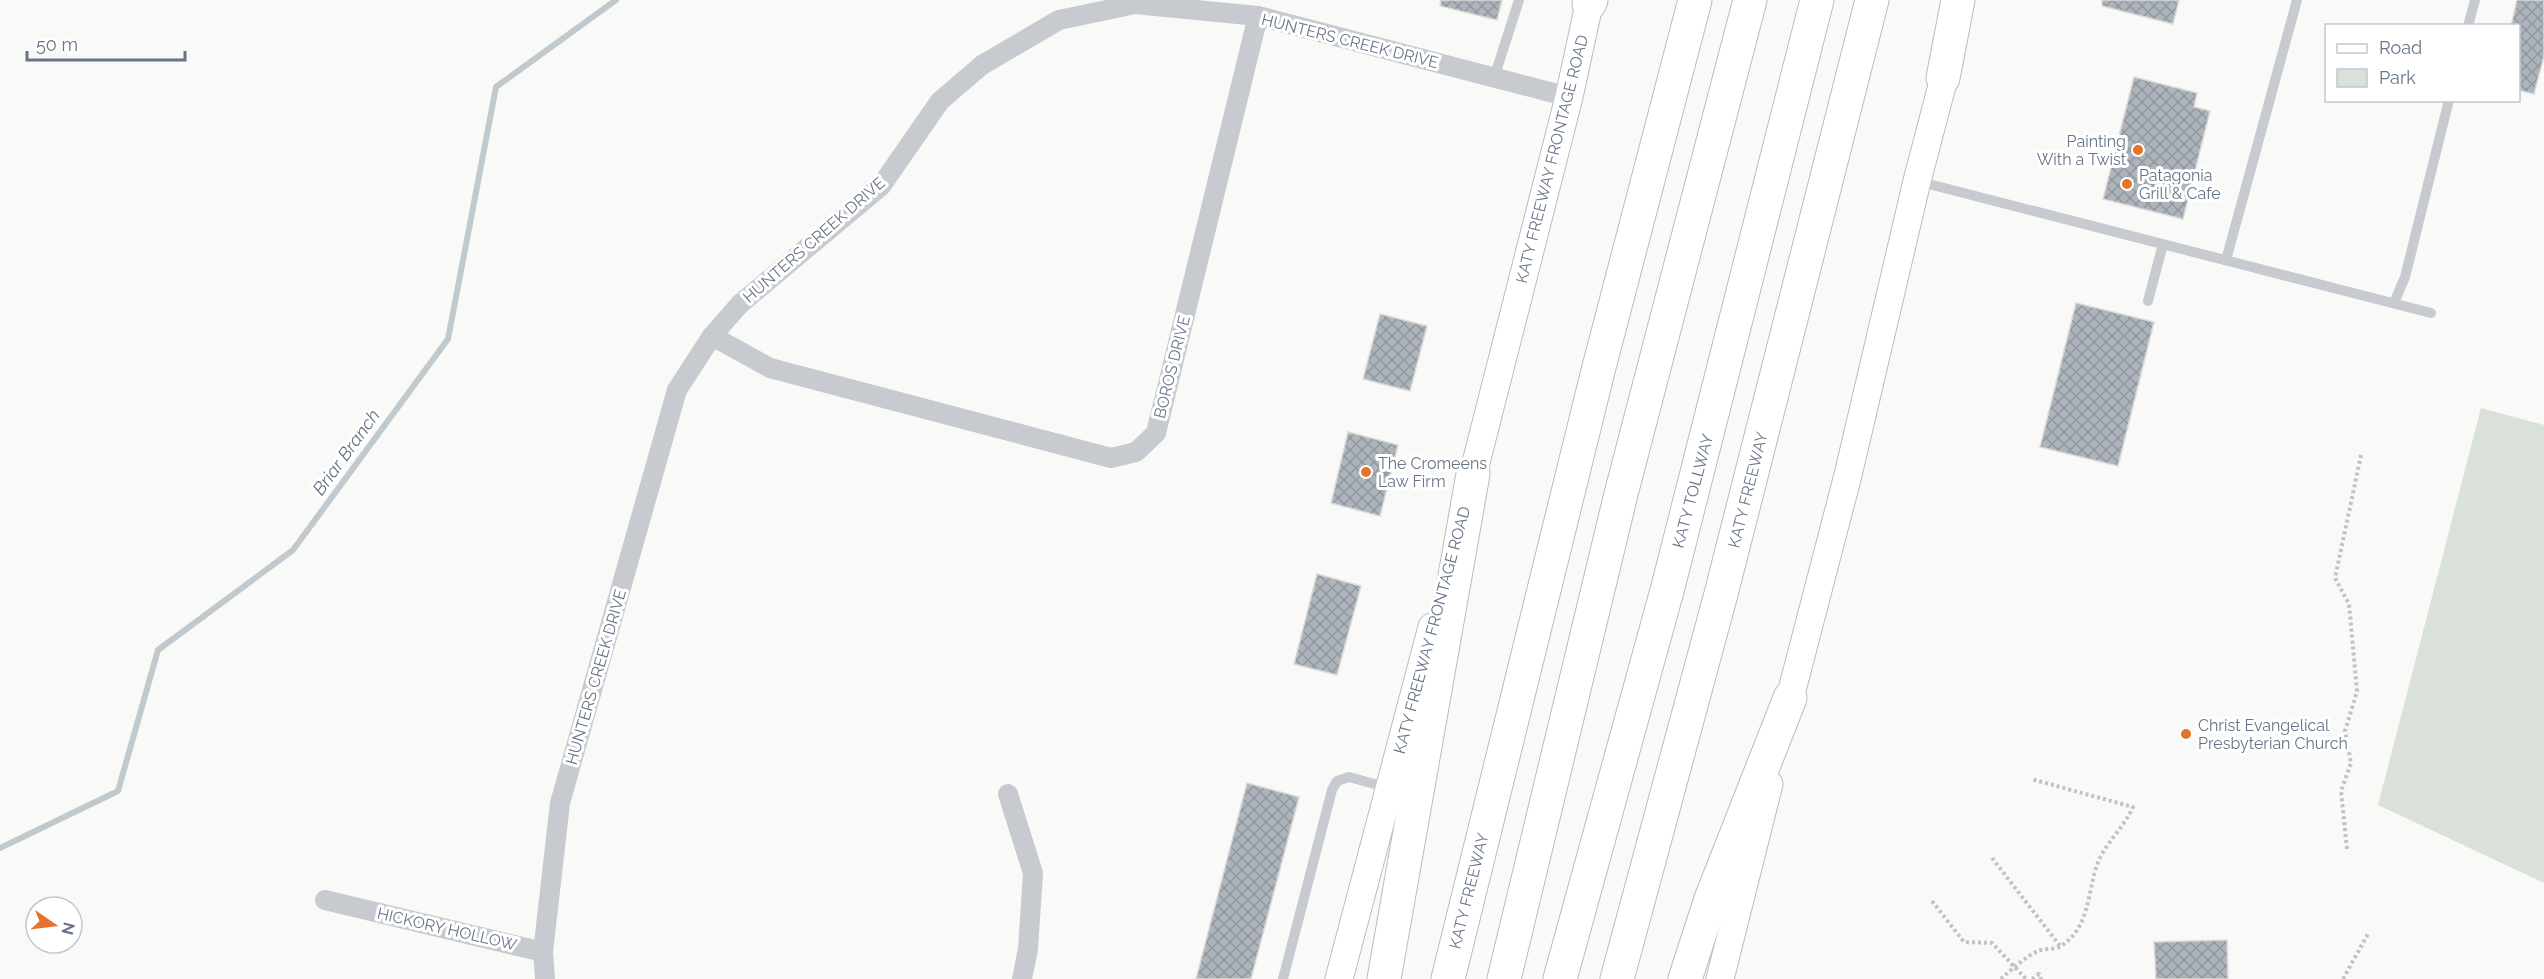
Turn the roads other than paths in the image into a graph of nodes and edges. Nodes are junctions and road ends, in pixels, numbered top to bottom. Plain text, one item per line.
1 (1520, 0) edge
2 (1695, 0) edge
3 (1750, 0) edge
4 (1817, 0) edge
5 (1872, 0) edge
6 (1958, 0) edge
7 (1966, 0) edge
8 (2297, 0) edge
9 (2475, 0) edge
10 (1590, 1) edge
11 (1258, 16) junction
12 (2469, 24) edge
13 (1494, 78) junction
14 (1943, 78) junction
15 (1569, 97) junction
16 (2449, 102) edge
17 (1917, 181) junction
18 (2163, 244) junction
19 (2226, 260) junction
20 (2148, 301) dead end
21 (2394, 303) junction
22 (2431, 313) dead end
23 (712, 336) junction
24 (1473, 474) junction
25 (1790, 698) junction
26 (1390, 788) junction
27 (1008, 794) dead end
28 (325, 900) dead end
29 (543, 952) junction
30 (545, 979) edge
31 (1022, 979) edge
32 (1283, 979) edge
33 (1339, 979) edge
34 (1384, 979) edge
35 (1448, 979) edge
36 (1504, 979) edge
37 (1560, 979) edge
38 (1617, 979) edge
39 (1685, 979) edge
40 (1720, 979) edge

1 - 13 lane
2 - 35 highway, KATY FREEWAY
3 - 36 highway
4 - 37 highway, KATY TOLLWAY
5 - 38 highway, KATY FREEWAY
6 - 14 highway
7 - 14 main road
8 - 19 lane
9 - 12 lane
10 - 15 main road, KATY FREEWAY FRONTAGE ROAD
11 - 13 street, HUNTERS CREEK DRIVE
11 - 23 street, HUNTERS CREEK DRIVE
11 - 23 street, BOROS DRIVE
13 - 15 street, HUNTERS CREEK DRIVE
14 - 17 main road
15 - 24 main road, KATY FREEWAY FRONTAGE ROAD
16 - 21 lane
17 - 18 lane
17 - 25 main road
18 - 19 lane
18 - 20 lane
19 - 21 lane
21 - 22 lane
23 - 29 street, HUNTERS CREEK DRIVE
24 - 26 main road, KATY FREEWAY FRONTAGE ROAD
24 - 34 highway
25 - 39 highway
25 - 40 main road
26 - 32 lane
26 - 33 main road, KATY FREEWAY FRONTAGE ROAD
27 - 31 street
28 - 29 street, HICKORY HOLLOW
29 - 30 street

